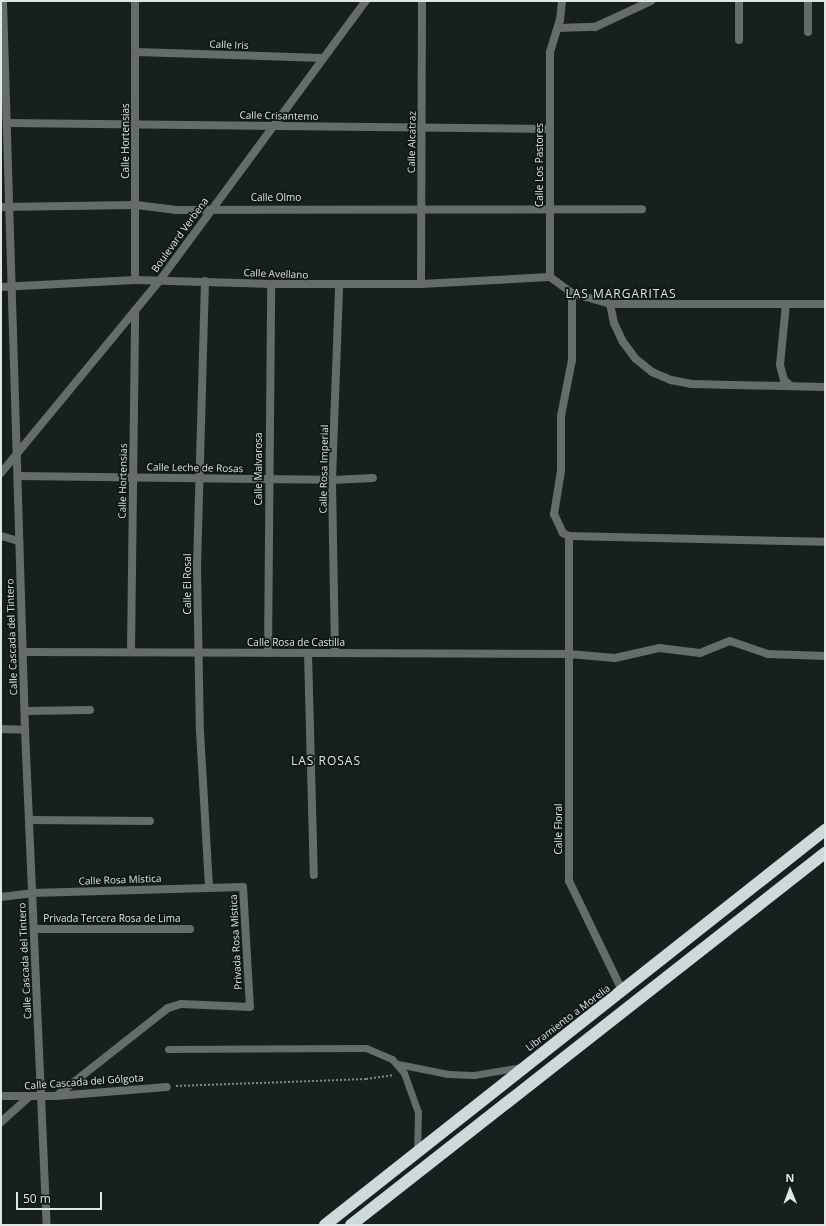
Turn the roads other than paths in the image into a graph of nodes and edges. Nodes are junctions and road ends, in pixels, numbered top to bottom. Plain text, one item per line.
1 (3, 1) edge
2 (135, 1) edge
3 (366, 1) edge
4 (422, 1) edge
5 (562, 1) edge
6 (651, 1) edge
7 (739, 1) edge
8 (808, 1) edge
9 (558, 28) junction
10 (808, 32) dead end
11 (739, 40) dead end
12 (135, 52) junction
13 (323, 58) junction
14 (7, 123) junction
15 (136, 125) junction
16 (272, 126) junction
17 (422, 128) junction
18 (550, 130) junction
19 (136, 205) junction
20 (5, 207) edge
21 (212, 208) junction
22 (421, 209) junction
23 (550, 209) junction
24 (642, 209) dead end
25 (550, 276) junction
26 (135, 280) junction
27 (160, 280) junction
28 (205, 281) junction
29 (271, 284) junction
30 (421, 284) junction
31 (340, 285) junction
32 (1, 287) edge
33 (12, 287) junction
34 (572, 293) junction
35 (610, 304) junction
36 (786, 304) junction
37 (825, 304) edge
38 (135, 310) junction
39 (791, 386) junction
40 (825, 387) edge
41 (17, 454) junction
42 (1, 473) edge
43 (18, 476) junction
44 (133, 478) junction
45 (198, 478) junction
46 (373, 478) dead end
47 (269, 479) junction
48 (332, 480) junction
49 (1, 536) edge
50 (569, 536) junction
51 (19, 541) junction
52 (825, 542) edge
53 (23, 652) junction
54 (131, 652) junction
55 (198, 653) junction
56 (268, 653) junction
57 (308, 653) junction
58 (335, 653) junction
59 (569, 654) junction
60 (825, 656) edge
61 (90, 710) dead end
62 (24, 711) junction
63 (1, 729) edge
64 (25, 730) junction
65 (29, 820) junction
66 (150, 821) dead end
67 (825, 830) edge
68 (825, 853) edge
69 (314, 875) dead end
70 (209, 887) junction
71 (32, 893) junction
72 (1, 897) edge
73 (34, 929) junction
74 (190, 929) dead end
75 (623, 992) junction
76 (168, 1049) dead end
77 (398, 1064) junction
78 (524, 1066) junction
79 (167, 1087) road end
80 (1, 1096) edge
81 (30, 1096) junction
82 (42, 1096) junction
83 (56, 1096) junction
84 (1, 1122) edge
85 (417, 1152) junction
86 (47, 1225) edge
87 (325, 1225) edge
88 (351, 1225) edge

1 - 14 street, Calle Cascada del Tintero
2 - 12 street, Calle Hortensias
3 - 13 street, Boulevard Verbena
4 - 17 street, Calle Alcatraz
5 - 9 street, Calle Los Pastores
6 - 9 street
7 - 11 street
8 - 10 street
9 - 18 street, Calle Los Pastores
12 - 13 street, Calle Iris
12 - 15 street, Calle Hortensias
13 - 16 street, Boulevard Verbena
14 - 15 street, Calle Crisantemo
14 - 20 street, Calle Cascada del Tintero
15 - 16 street, Calle Crisantemo
15 - 19 street, Calle Hortensias
16 - 17 street, Calle Crisantemo
16 - 21 street, Boulevard Verbena
17 - 18 street, Calle Crisantemo
17 - 22 street, Calle Alcatraz
18 - 23 street, Calle Los Pastores
19 - 20 street, Calle Olmo
19 - 21 street, Calle Olmo
19 - 26 street, Calle Hortensias
20 - 33 street, Calle Cascada del Tintero
21 - 22 street, Calle Olmo
21 - 27 street, Boulevard Verbena
22 - 23 street, Calle Olmo
22 - 30 street, Calle Alcatraz
23 - 24 street, Calle Olmo
23 - 25 street, Calle Los Pastores
25 - 30 street, Calle Avellano
25 - 34 street
26 - 27 street, Calle Avellano
26 - 33 street, Calle Avellano
27 - 28 street, Calle Avellano
27 - 38 street, Boulevard Verbena
28 - 29 street, Calle Avellano
28 - 45 street, Calle El Rosal
29 - 31 street, Calle Avellano
29 - 47 street, Calle Malvarosa
30 - 31 street, Calle Avellano
31 - 48 street, Calle Rosa Imperial
32 - 33 street, Calle Avellano
33 - 41 street, Calle Cascada del Tintero
34 - 35 street
34 - 50 street
35 - 36 street
35 - 39 street
36 - 37 street
36 - 39 street
38 - 41 street, Boulevard Verbena
38 - 44 street, Calle Hortensias
39 - 40 street
41 - 42 street, Boulevard Verbena
41 - 43 street, Calle Cascada del Tintero
43 - 44 street, Calle Leche de Rosas
43 - 51 street, Calle Cascada del Tintero
44 - 45 street, Calle Leche de Rosas
44 - 54 street, Calle Hortensias
45 - 47 street, Calle Leche de Rosas
45 - 55 street, Calle El Rosal
46 - 48 street, Calle Leche de Rosas
47 - 48 street, Calle Leche de Rosas
47 - 56 street, Calle Malvarosa
48 - 58 street, Calle Rosa Imperial
49 - 51 street
50 - 52 street
50 - 59 street, Calle Floral
51 - 53 street, Calle Cascada del Tintero
53 - 54 street, Calle Rosa de Castilla
53 - 62 street, Calle Cascada del Tintero
54 - 55 street, Calle Rosa de Castilla
55 - 56 street, Calle Rosa de Castilla
55 - 70 street, Calle El Rosal
56 - 57 street, Calle Rosa de Castilla
57 - 58 street, Calle Rosa de Castilla
57 - 69 street
58 - 59 street, Calle Rosa de Castilla
59 - 60 street, Calle Rosa de Castilla
59 - 75 street, Calle Floral
61 - 62 street
62 - 64 street, Calle Cascada del Tintero
63 - 64 street
64 - 65 street, Calle Cascada del Tintero
65 - 66 street
65 - 71 street, Calle Cascada del Tintero
67 - 75 highway, Libramiento a Morelia
68 - 88 highway
70 - 71 street, Calle Rosa Mística
70 - 83 street, Privada Rosa Mística
71 - 72 street, Calle Rosa Mística
71 - 73 street, Calle Cascada del Tintero
73 - 74 street, Privada Tercera Rosa de Lima
73 - 82 street, Calle Cascada del Tintero
75 - 78 highway, Libramiento a Morelia
76 - 77 lane
77 - 78 lane
77 - 85 lane
78 - 85 highway, Libramiento a Morelia
79 - 83 street, Calle Cascada del Gólgota
80 - 81 street, Calle Cascada del Gólgota
81 - 82 street, Calle Cascada del Gólgota
81 - 84 street
82 - 83 street, Calle Cascada del Gólgota
82 - 86 street, Calle Cascada del Tintero
85 - 87 highway, Libramiento a Morelia

